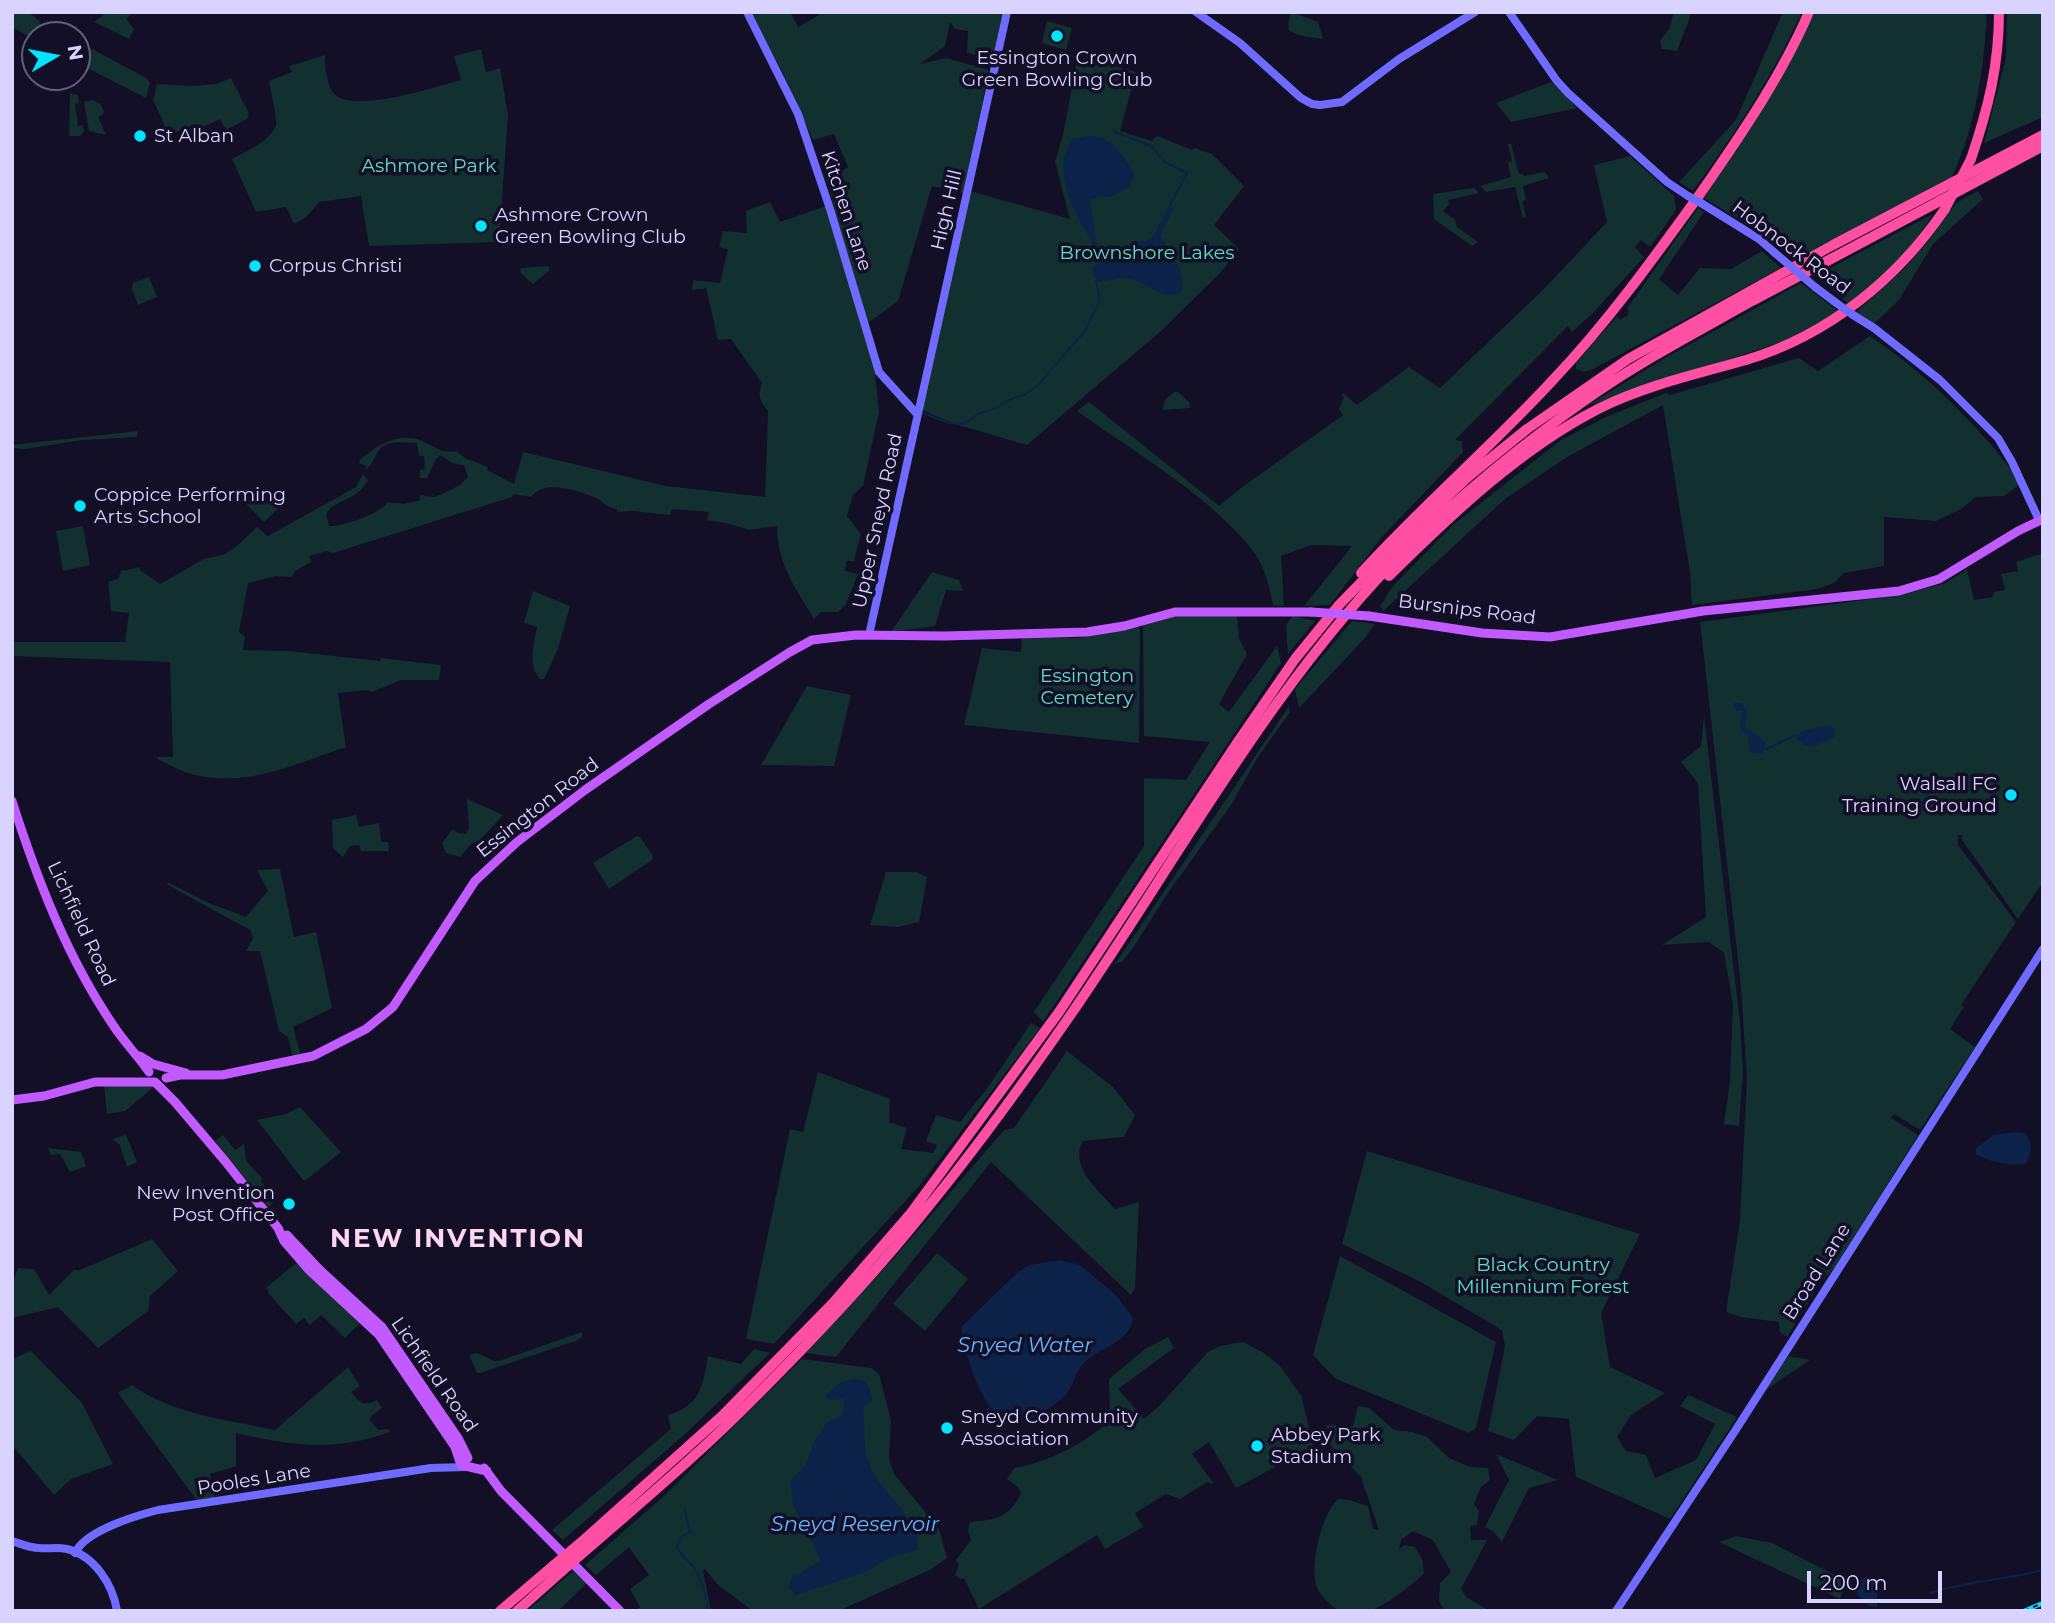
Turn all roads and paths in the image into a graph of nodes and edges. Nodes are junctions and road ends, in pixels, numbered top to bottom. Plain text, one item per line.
1 (747, 12) edge
2 (1007, 12) edge
3 (1196, 12) edge
4 (1475, 12) edge
5 (1509, 12) edge
6 (1810, 12) edge
7 (1999, 12) edge
8 (2043, 135) edge
9 (2043, 146) edge
10 (918, 414) junction
11 (1511, 421) junction
12 (1576, 422) junction
13 (1490, 474) junction
14 (1424, 518) junction
15 (2041, 519) edge
16 (869, 635) junction
17 (1329, 635) junction
18 (1307, 645) junction
19 (12, 801) edge
20 (2043, 949) edge
21 (154, 1069) junction
22 (194, 1076) junction
23 (166, 1079) junction
24 (121, 1081) junction
25 (155, 1082) junction
26 (12, 1100) edge
27 (175, 1102) junction
28 (465, 1463) junction
29 (12, 1541) edge
30 (589, 1541) junction
31 (75, 1553) junction
32 (558, 1568) junction
33 (117, 1611) edge
34 (500, 1611) edge
35 (517, 1611) edge
36 (620, 1611) edge
37 (1616, 1611) edge

1 - 10 main road, Kitchen Lane
2 - 10 main road, High Hill
3 - 4 main road
5 - 15 main road, Hobnock Road, bridge
6 - 11 highway
7 - 12 highway, bridge
8 - 14 highway
9 - 13 highway
10 - 16 main road, Upper Sneyd Road
11 - 14 highway
11 - 18 highway
12 - 13 highway
12 - 17 highway
13 - 17 highway
14 - 18 highway
15 - 16 main road, Bursnips Road, bridge
16 - 22 main road, Essington Road
17 - 30 highway
18 - 30 highway
19 - 21 main road, Lichfield Road
20 - 37 main road, Broad Lane
21 - 22 main road, Essington Road
21 - 23 main road, Lichfield Road
21 - 24 main road
21 - 25 main road, Lichfield Road
22 - 23 main road, Essington Road
23 - 25 main road, Essington Road
23 - 27 main road, Lichfield Road
24 - 25 main road, Essington Road
24 - 26 main road
25 - 27 main road, Lichfield Road
27 - 28 main road, Lichfield Road
28 - 31 main road, Pooles Lane
28 - 36 main road, Lichfield Road
29 - 31 main road
30 - 32 highway, bridge
31 - 33 main road
32 - 34 highway
32 - 35 highway

